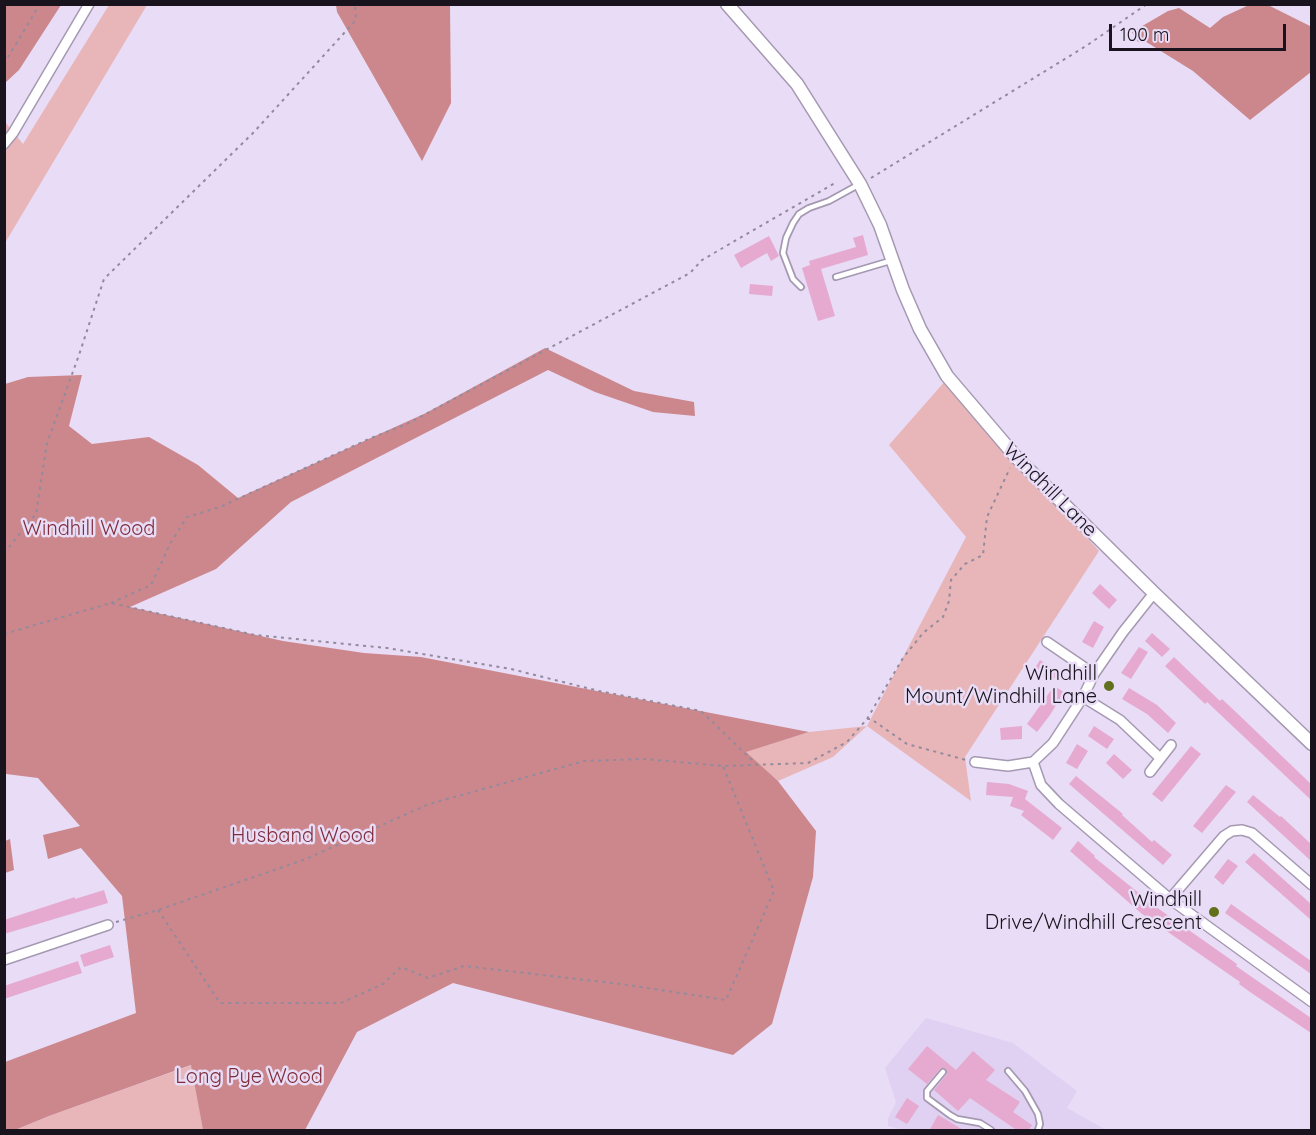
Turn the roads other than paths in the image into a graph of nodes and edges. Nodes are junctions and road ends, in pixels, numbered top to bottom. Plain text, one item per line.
1 (89, 4) edge
2 (727, 4) edge
3 (4, 144) edge
4 (860, 184) junction
5 (893, 260) junction
6 (836, 277) dead end
7 (801, 286) dead end
8 (1154, 593) junction
9 (1047, 642) dead end
10 (1094, 674) junction
11 (1083, 697) junction
12 (1311, 744) edge
13 (1171, 745) dead end
14 (1160, 758) junction
15 (975, 762) road end
16 (1033, 762) junction
17 (1150, 772) dead end
18 (1311, 885) edge
19 (1170, 899) junction
20 (108, 925) road end
21 (4, 960) edge
22 (1311, 1002) edge
23 (1008, 1071) dead end
24 (943, 1072) dead end
25 (991, 1131) edge
26 (1038, 1131) edge

1 - 3 street
2 - 4 street, Windhill Lane
4 - 5 street, Windhill Lane
4 - 7 lane
5 - 6 lane
5 - 8 street, Windhill Lane
8 - 10 street
8 - 12 street, Windhill Lane
9 - 10 street
10 - 11 street
11 - 14 street
11 - 16 street
13 - 14 street
14 - 17 street
15 - 16 street
16 - 19 street
18 - 19 street
19 - 22 street
20 - 21 street
23 - 26 lane
24 - 25 lane

